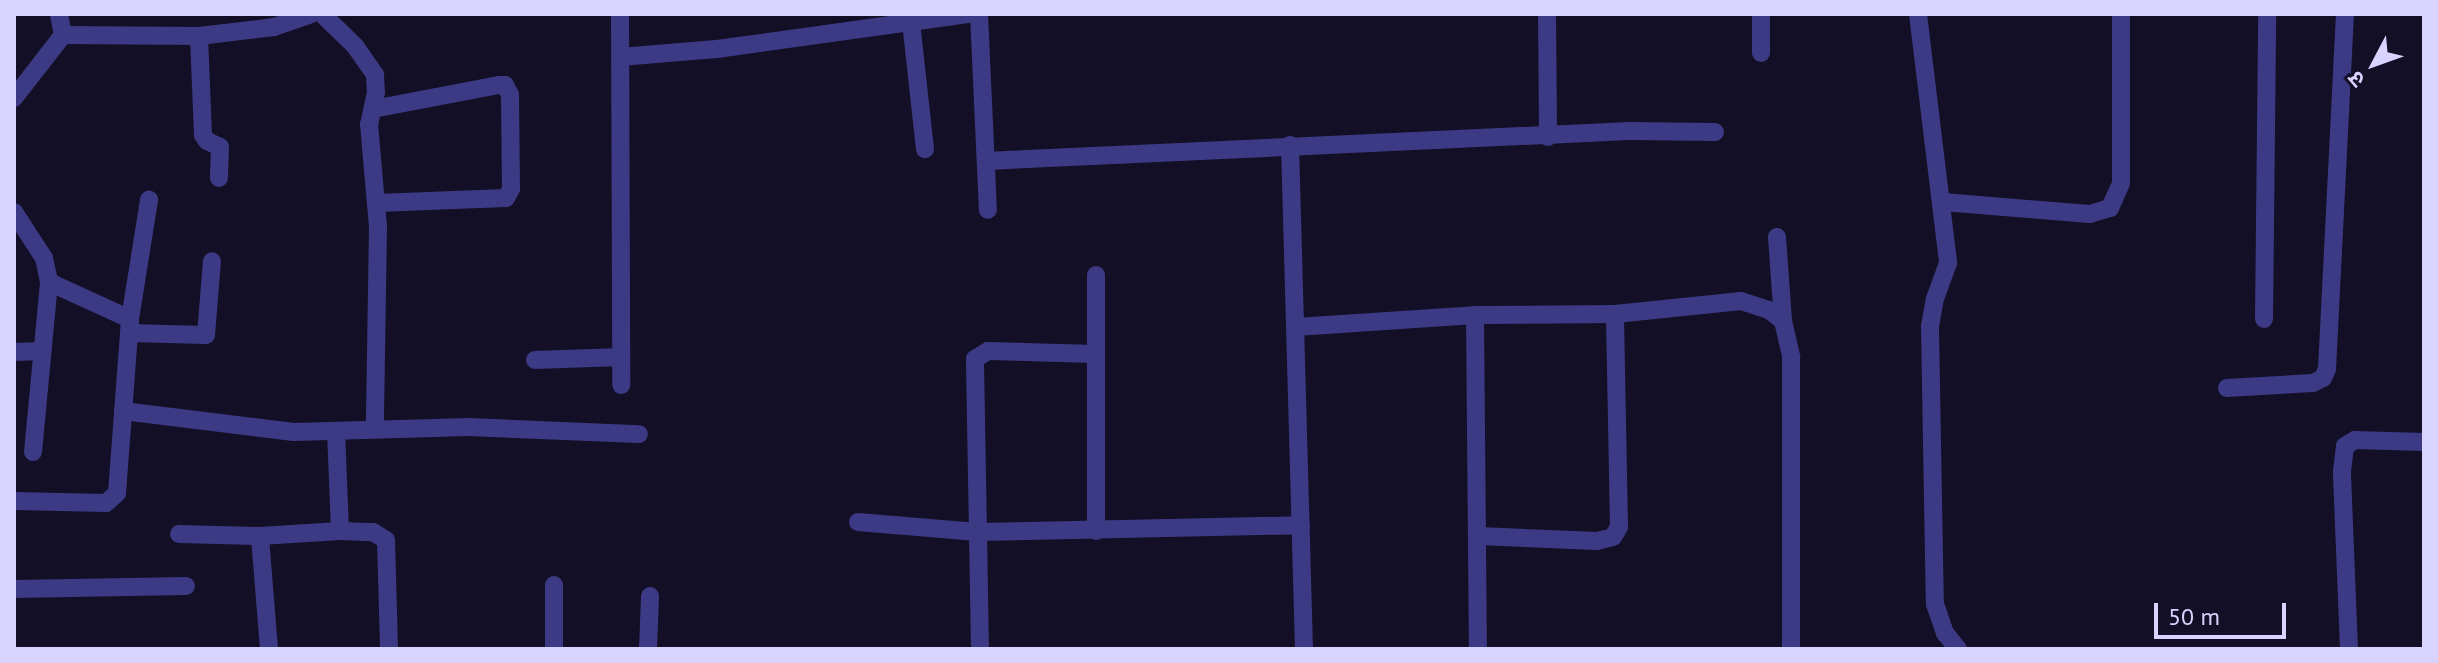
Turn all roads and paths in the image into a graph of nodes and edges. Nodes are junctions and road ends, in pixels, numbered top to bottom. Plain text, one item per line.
1 (59, 14) edge
2 (311, 14) edge
3 (322, 14) edge
4 (620, 14) edge
5 (970, 14) edge
6 (979, 14) edge
7 (1547, 14) edge
8 (1761, 14) edge
9 (1918, 14) edge
10 (2121, 14) edge
11 (2267, 14) edge
12 (2345, 14) edge
13 (911, 22) junction
14 (63, 35) junction
15 (199, 36) junction
16 (1761, 53) dead end
17 (620, 57) junction
18 (14, 98) edge
19 (373, 109) junction
20 (1715, 132) dead end
21 (1548, 137) junction
22 (1290, 145) junction
23 (925, 149) dead end
24 (986, 161) junction
25 (219, 178) dead end
26 (149, 200) dead end
27 (1943, 202) junction
28 (377, 203) junction
29 (988, 210) dead end
30 (14, 212) edge
31 (1777, 237) dead end
32 (212, 261) dead end
33 (1096, 275) dead end
34 (49, 282) junction
35 (1615, 314) junction
36 (1475, 315) junction
37 (2264, 319) dead end
38 (1783, 321) junction
39 (129, 326) junction
40 (1296, 327) junction
41 (42, 351) junction
42 (14, 352) edge
43 (1095, 354) junction
44 (621, 357) junction
45 (535, 360) dead end
46 (621, 385) dead end
47 (2227, 388) dead end
48 (123, 411) junction
49 (375, 428) junction
50 (336, 431) junction
51 (639, 434) dead end
52 (2424, 442) edge
53 (33, 452) dead end
54 (14, 501) edge
55 (858, 522) dead end
56 (1301, 525) junction
57 (340, 531) junction
58 (1096, 531) junction
59 (978, 532) junction
60 (179, 534) dead end
61 (260, 536) junction
62 (1479, 536) junction
63 (554, 585) dead end
64 (186, 586) dead end
65 (14, 589) edge
66 (650, 596) dead end
67 (269, 649) edge
68 (389, 649) edge
69 (554, 649) edge
70 (648, 649) edge
71 (980, 649) edge
72 (1304, 649) edge
73 (1478, 649) edge
74 (1791, 649) edge
75 (1958, 649) edge
76 (2349, 649) edge

1 - 14 street
2 - 15 street
3 - 19 street
4 - 17 street
5 - 13 street
6 - 24 street
7 - 21 street
8 - 16 street
9 - 27 street
10 - 27 street
11 - 37 street
12 - 47 street
13 - 17 street
13 - 23 street
14 - 15 street
14 - 18 street
15 - 25 street
17 - 44 street
19 - 28 street
19 - 28 street
20 - 21 street
21 - 22 street
22 - 24 street
22 - 40 street
24 - 29 street
26 - 39 street
27 - 75 street
28 - 49 street
30 - 34 street
31 - 38 street
32 - 39 street
33 - 43 street
34 - 39 street
34 - 41 street
35 - 36 street
35 - 38 street
35 - 62 street
36 - 40 street
36 - 62 street
38 - 74 street
39 - 48 street
40 - 56 street
41 - 42 street
41 - 53 street
43 - 58 street
43 - 59 street
44 - 45 street
44 - 46 street
48 - 50 street
48 - 54 street
49 - 50 street
49 - 51 street
50 - 57 street
52 - 76 street
55 - 59 street
56 - 58 street
56 - 72 street
57 - 61 street
57 - 68 street
58 - 59 street
59 - 71 street
60 - 61 street
61 - 67 street
62 - 73 street
63 - 69 street
64 - 65 street
66 - 70 street

